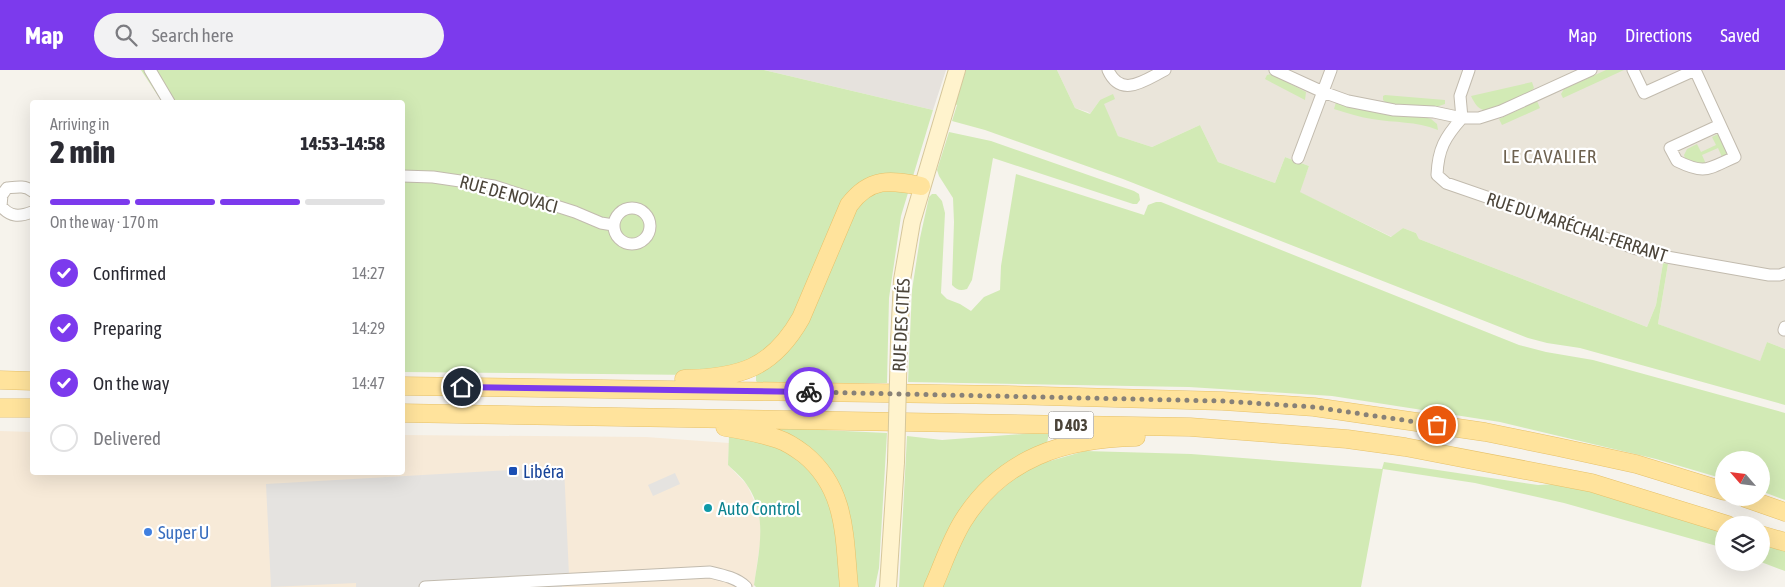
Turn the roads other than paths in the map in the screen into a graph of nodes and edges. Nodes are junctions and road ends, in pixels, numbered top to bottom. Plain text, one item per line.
1 (150, 70) edge
2 (957, 70) edge
3 (1108, 70) edge
4 (1165, 70) edge
5 (1275, 70) edge
6 (1331, 70) edge
7 (1469, 70) edge
8 (1591, 70) edge
9 (1633, 70) edge
10 (1695, 70) edge
11 (1323, 92) junction
12 (168, 100) edge
13 (1462, 118) junction
14 (1720, 125) junction
15 (1298, 158) dead end
16 (405, 176) edge
17 (922, 186) junction
18 (30, 190) edge
19 (30, 213) edge
20 (613, 224) dead end
21 (1785, 273) edge
22 (0, 380) edge
23 (30, 381) edge
24 (405, 386) edge
25 (642, 389) junction
26 (0, 408) edge
27 (30, 408) edge
28 (405, 413) edge
29 (683, 418) junction
30 (1190, 427) junction
31 (1715, 488) edge
32 (1768, 506) edge
33 (1785, 512) edge
34 (1715, 521) edge
35 (1770, 538) edge
36 (1785, 542) edge
37 (424, 587) edge
38 (746, 587) edge
39 (848, 587) edge
40 (888, 587) edge
41 (933, 587) edge

1 - 12 street
2 - 17 street, RUE DES CITÉS
3 - 4 street
5 - 11 street
6 - 11 street
7 - 13 street
8 - 13 street
9 - 10 street
10 - 14 street
11 - 13 street
11 - 15 street
13 - 21 street, RUE DU MARÉCHAL-FERRANT
14 - 14 street
16 - 20 street, RUE DE NOVACI
17 - 25 main road
17 - 40 street, RUE DES CITÉS, bridge
18 - 19 street
22 - 23 main road
24 - 25 main road, D 403
25 - 31 main road, D 403
26 - 27 main road
28 - 29 main road, D 403
29 - 30 main road, D 403
29 - 39 main road
30 - 34 main road, D 403
30 - 41 main road
32 - 33 main road
35 - 36 main road
37 - 38 street

